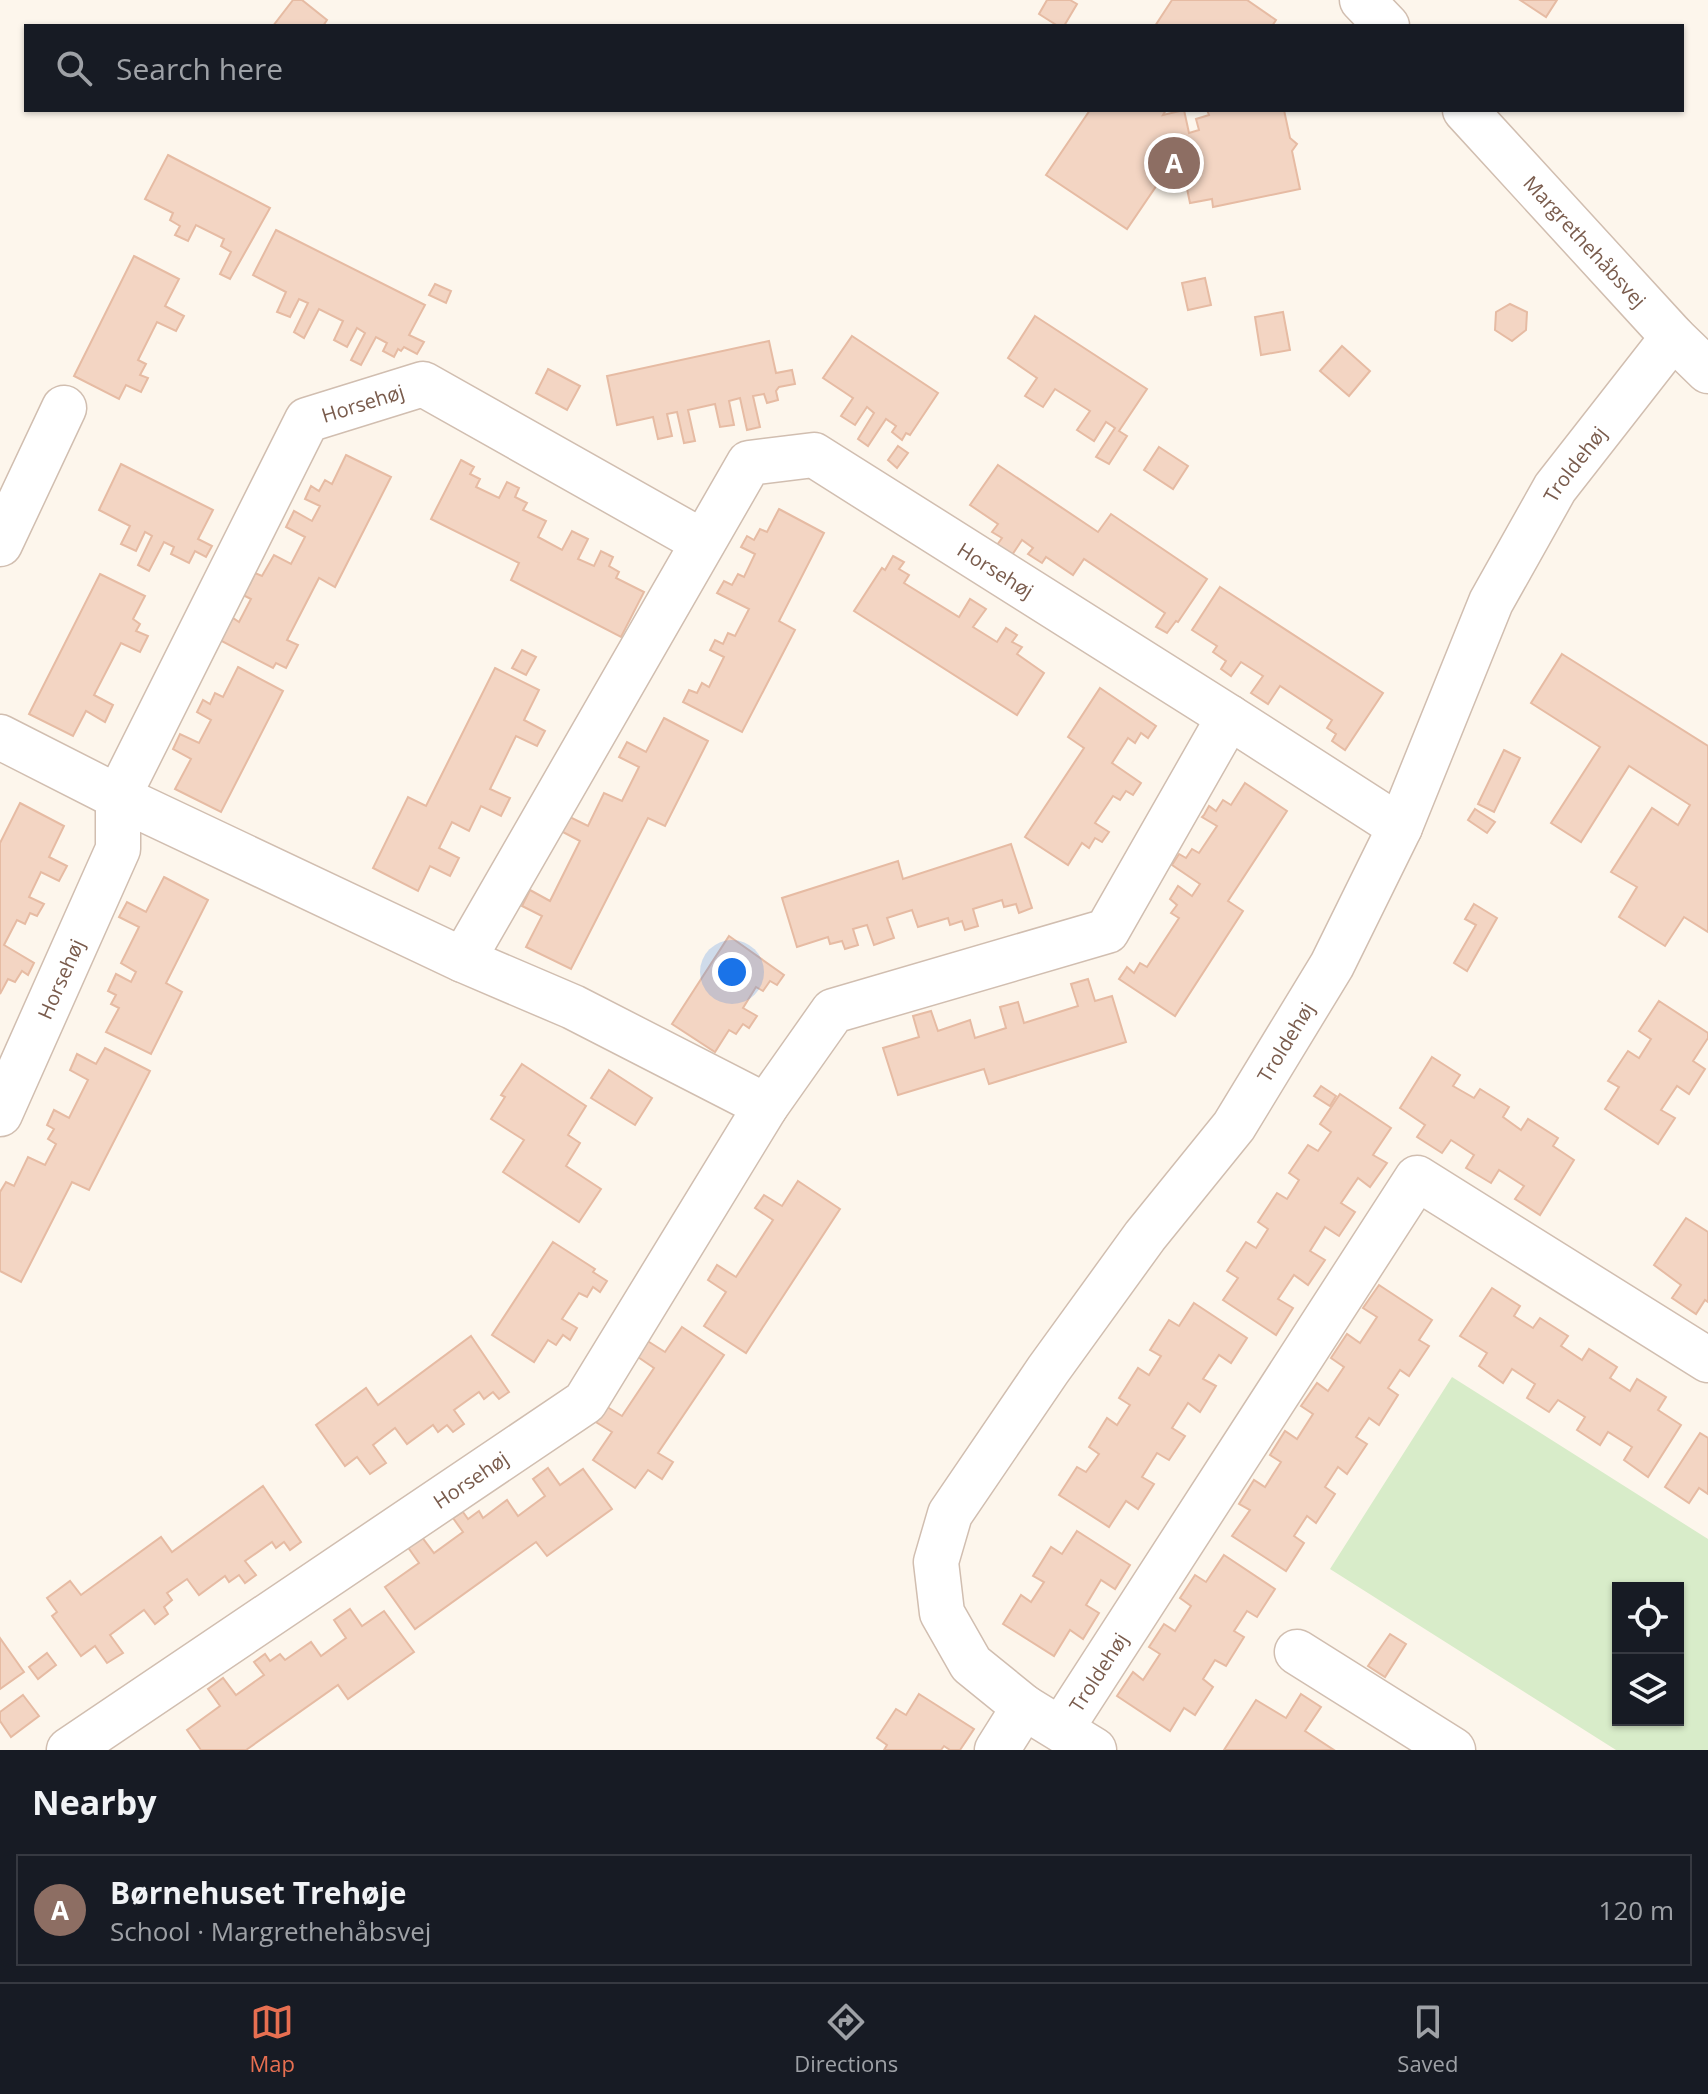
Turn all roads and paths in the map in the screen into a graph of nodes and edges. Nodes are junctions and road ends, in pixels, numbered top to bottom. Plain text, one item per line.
1 (1362, 0) edge
2 (1385, 24) edge
3 (1467, 112) edge
4 (1673, 337) junction
5 (1708, 371) edge
6 (64, 408) dead end
7 (703, 542) junction
8 (0, 544) edge
9 (1229, 717) junction
10 (0, 737) edge
11 (118, 797) junction
12 (1400, 827) junction
13 (463, 960) junction
14 (766, 1106) junction
15 (0, 1114) edge
16 (1708, 1360) edge
17 (1297, 1652) dead end
18 (1024, 1707) junction
19 (1077, 1740) edge
20 (69, 1750) edge
21 (997, 1750) edge
22 (1453, 1750) edge

1 - 2 street
3 - 4 street, Margrethehåbsvej
4 - 5 street, Margrethehåbsvej
4 - 12 street, Troldehøj
6 - 8 street
7 - 9 street, Horsehøj
7 - 11 street, Horsehøj
7 - 13 street, Horsehøj
9 - 12 street, Horsehøj
9 - 14 street, Horsehøj
10 - 11 street
11 - 13 street
11 - 15 street, Horsehøj
12 - 18 street, Troldehøj
13 - 14 street
14 - 20 street, Horsehøj
16 - 19 street, Troldehøj
17 - 22 street
18 - 19 street, Troldehøj
18 - 21 street

